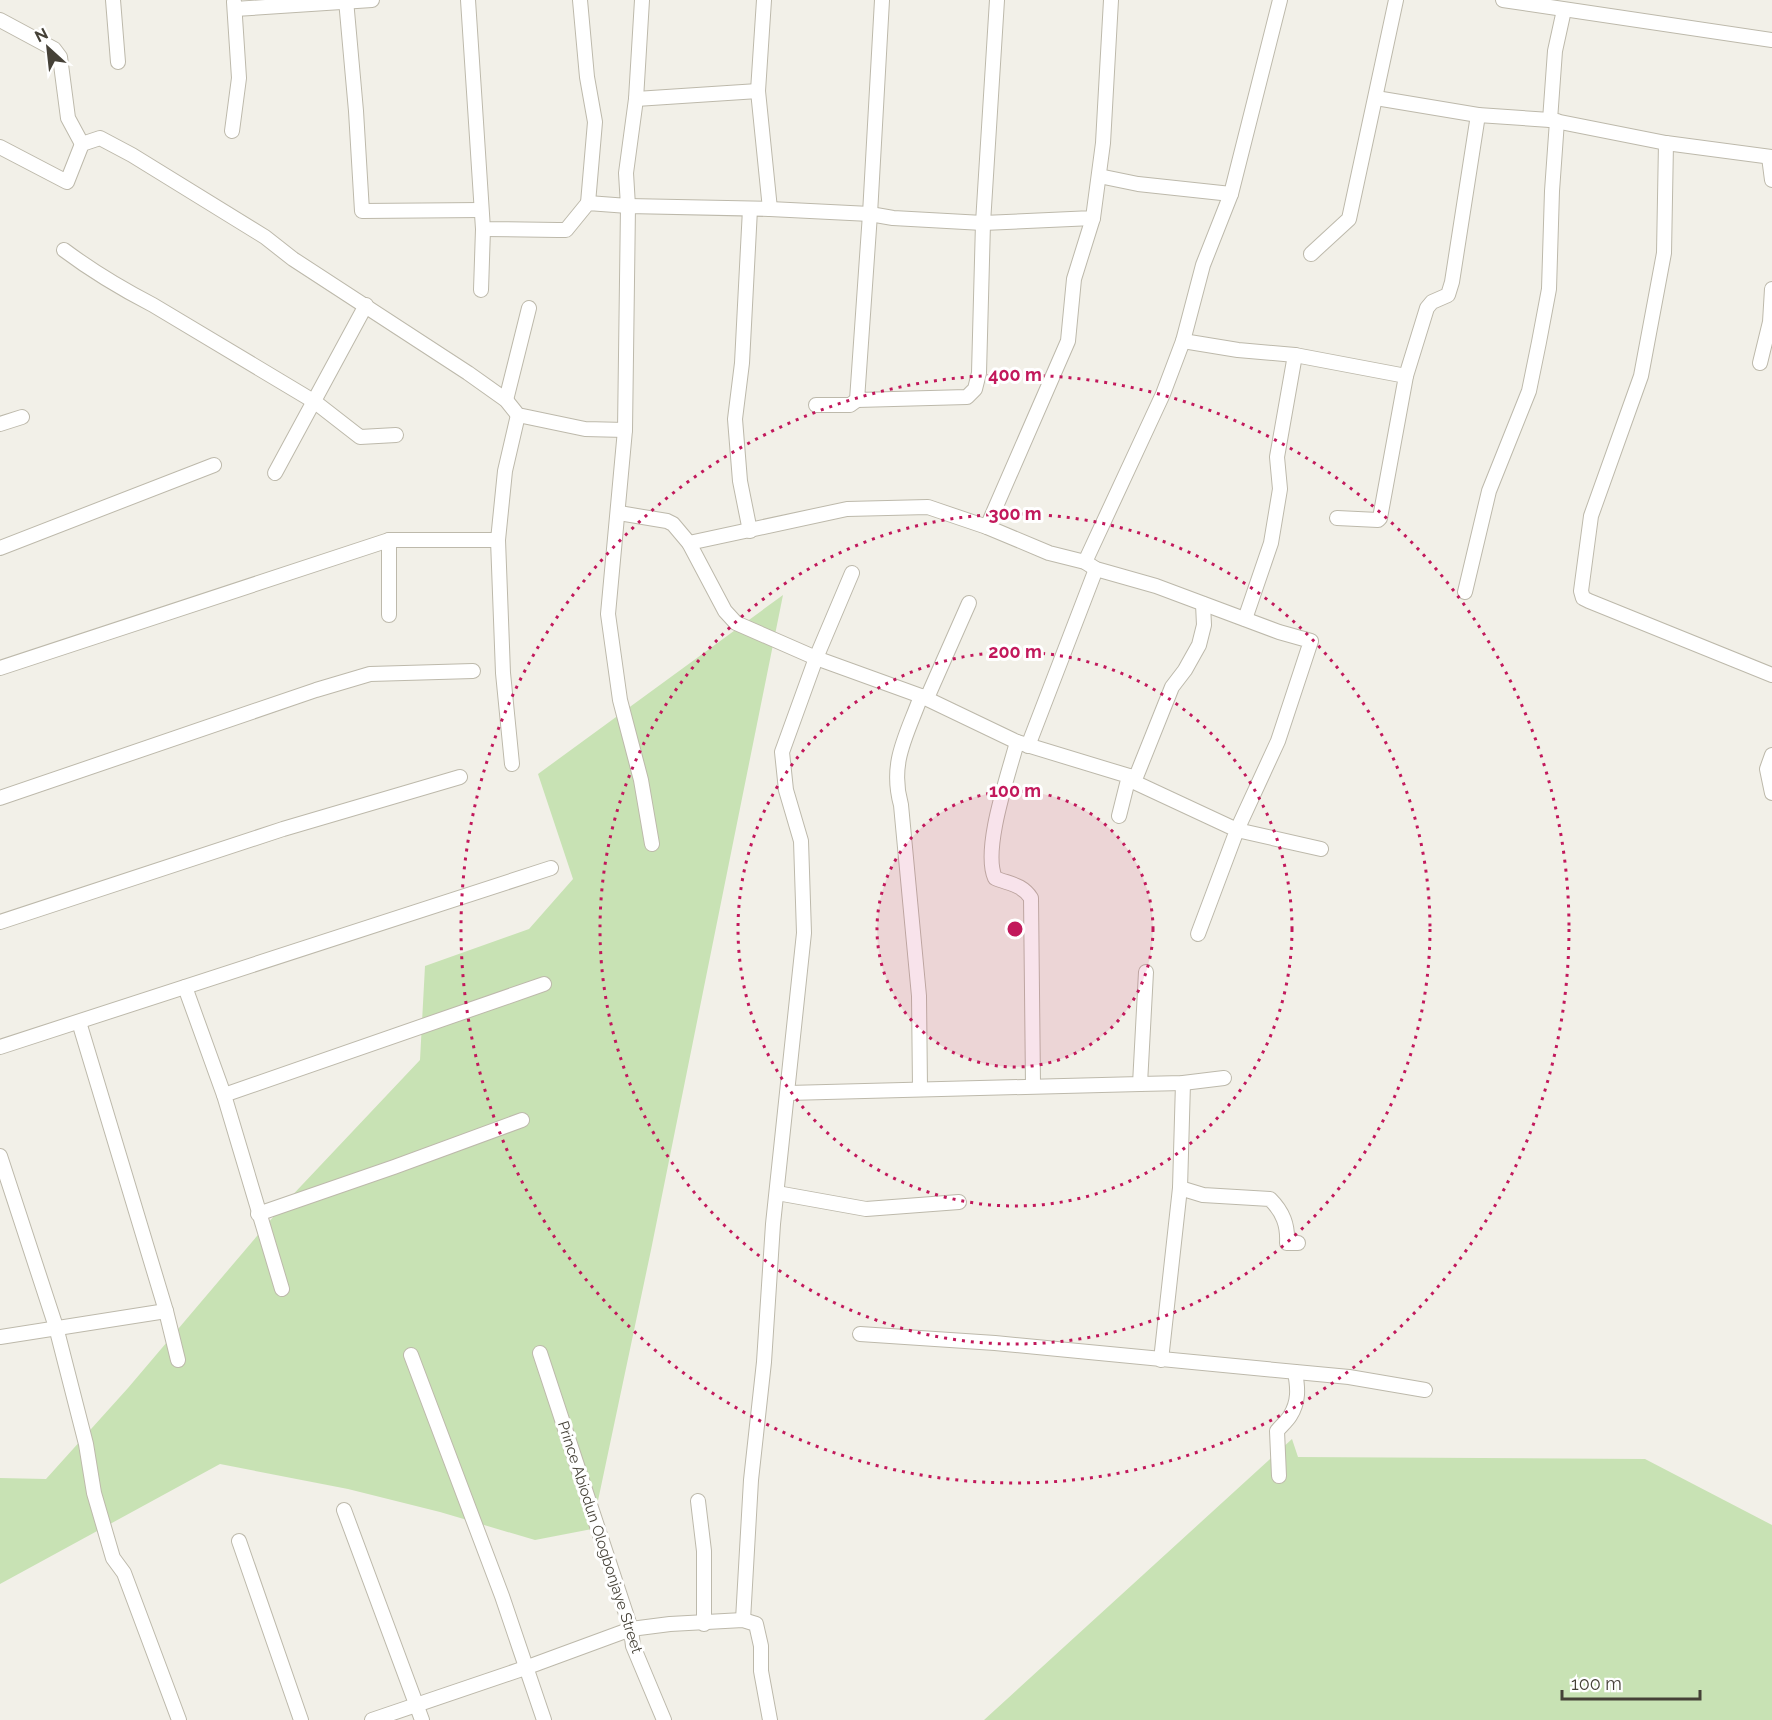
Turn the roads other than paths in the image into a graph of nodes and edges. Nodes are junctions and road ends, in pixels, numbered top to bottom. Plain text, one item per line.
1 (113, 0) edge
2 (372, 0) edge
3 (468, 0) edge
4 (580, 0) edge
5 (642, 0) edge
6 (764, 0) edge
7 (882, 0) edge
8 (997, 0) edge
9 (1111, 0) edge
10 (1280, 0) edge
11 (1396, 0) edge
12 (1503, 0) edge
13 (346, 1) edge
14 (234, 5) edge
15 (1559, 6) edge
16 (0, 20) edge
17 (1772, 40) edge
18 (118, 62) dead end
19 (758, 91) junction
20 (1376, 98) junction
21 (636, 99) junction
22 (1478, 115) junction
23 (1554, 121) junction
24 (232, 131) dead end
25 (1666, 143) junction
26 (82, 144) junction
27 (0, 147) edge
28 (1770, 157) edge
29 (1100, 176) junction
30 (1772, 180) edge
31 (1231, 194) junction
32 (588, 203) junction
33 (628, 206) junction
34 (750, 209) junction
35 (770, 209) junction
36 (481, 210) junction
37 (870, 214) junction
38 (1093, 218) junction
39 (983, 223) junction
40 (483, 229) junction
41 (64, 250) dead end
42 (1311, 254) dead end
43 (1772, 289) edge
44 (481, 290) dead end
45 (366, 305) junction
46 (529, 308) dead end
47 (1183, 340) junction
48 (1295, 355) junction
49 (1760, 363) dead end
50 (1406, 376) junction
51 (506, 400) junction
52 (857, 400) junction
53 (315, 402) junction
54 (816, 405) dead end
55 (518, 416) junction
56 (22, 417) dead end
57 (0, 424) edge
58 (625, 430) junction
59 (396, 435) dead end
60 (214, 465) dead end
61 (275, 473) dead end
62 (619, 513) junction
63 (1337, 518) dead end
64 (987, 528) junction
65 (750, 531) junction
66 (389, 540) junction
67 (498, 540) junction
68 (689, 543) junction
69 (0, 548) edge
70 (1090, 565) junction
71 (852, 573) dead end
72 (1465, 592) dead end
73 (969, 603) dead end
74 (1203, 604) junction
75 (389, 615) dead end
76 (1245, 620) junction
77 (816, 658) junction
78 (0, 668) edge
79 (473, 671) dead end
80 (1772, 675) edge
81 (924, 697) junction
82 (1023, 744) junction
83 (1772, 755) edge
84 (512, 764) dead end
85 (460, 777) dead end
86 (1132, 779) junction
87 (1772, 792) edge
88 (0, 798) edge
89 (1119, 816) dead end
90 (1237, 830) junction
91 (652, 844) dead end
92 (1321, 849) dead end
93 (551, 868) dead end
94 (0, 922) edge
95 (1198, 934) dead end
96 (1146, 972) dead end
97 (544, 984) dead end
98 (185, 987) junction
99 (79, 1022) junction
100 (0, 1047) edge
101 (1224, 1078) dead end
102 (1183, 1083) junction
103 (1140, 1084) junction
104 (1033, 1085) junction
105 (920, 1088) junction
106 (788, 1093) junction
107 (224, 1095) junction
108 (522, 1120) dead end
109 (0, 1156) edge
110 (1180, 1188) junction
111 (777, 1193) junction
112 (958, 1202) dead end
113 (258, 1214) junction
114 (1298, 1243) dead end
115 (282, 1289) dead end
116 (166, 1311) junction
117 (56, 1327) junction
118 (860, 1334) dead end
119 (0, 1337) edge
120 (540, 1353) dead end
121 (411, 1355) dead end
122 (178, 1360) dead end
123 (1161, 1360) junction
124 (1295, 1372) junction
125 (1425, 1390) dead end
126 (1280, 1476) dead end
127 (698, 1500) dead end
128 (345, 1510) dead end
129 (239, 1541) dead end
130 (743, 1620) junction
131 (704, 1624) junction
132 (631, 1629) junction
133 (525, 1668) junction
134 (416, 1704) junction
135 (179, 1720) edge
136 (301, 1720) edge
137 (372, 1720) edge
138 (422, 1720) edge
139 (544, 1720) edge
140 (664, 1720) edge
141 (770, 1720) edge

1 - 18 street
2 - 13 street
3 - 36 street
4 - 32 street
5 - 21 street
6 - 19 street
7 - 37 street
8 - 39 street
9 - 29 street
10 - 31 street
11 - 20 street
12 - 15 street
13 - 14 street
13 - 36 street
14 - 24 street
15 - 17 street
15 - 23 street
16 - 26 street
19 - 21 street
19 - 35 street
20 - 22 street
20 - 42 street
21 - 33 street
22 - 23 street
22 - 50 street
23 - 25 street
23 - 72 street
25 - 28 street
25 - 80 street
26 - 27 street
26 - 45 street
28 - 30 street
29 - 31 street
29 - 38 street
31 - 47 street
32 - 33 street
32 - 40 street
33 - 34 street
33 - 58 street
34 - 35 street
34 - 65 street
35 - 37 street
36 - 40 street
37 - 39 street
37 - 52 street
38 - 39 street
38 - 64 street
39 - 52 street
40 - 44 street
41 - 53 street
43 - 49 street
45 - 51 street
45 - 53 street
46 - 51 street
47 - 48 street
47 - 70 street
48 - 50 street
48 - 76 street
50 - 63 street
51 - 55 street
52 - 54 street
53 - 59 street
53 - 61 street
55 - 58 street
55 - 67 street
56 - 57 street
58 - 62 street
60 - 69 street
62 - 68 street
62 - 91 street
64 - 65 street
64 - 70 street
65 - 68 street
66 - 67 street
66 - 75 street
66 - 78 street
67 - 84 street
68 - 77 street
70 - 74 street
70 - 82 street
71 - 77 street
73 - 81 street
74 - 76 street
74 - 86 street
76 - 90 street
77 - 81 street
77 - 106 street
79 - 88 street
81 - 82 street
81 - 105 street
82 - 86 street
82 - 104 street
83 - 87 street
85 - 94 street
86 - 89 street
86 - 90 street
90 - 92 street
90 - 95 street
93 - 98 street
96 - 103 street
97 - 107 street
98 - 99 street
98 - 107 street
99 - 100 street
99 - 116 street
101 - 102 street
102 - 103 street
102 - 110 street
103 - 104 street
104 - 105 street
105 - 106 street
106 - 111 street
107 - 113 street
108 - 113 street
109 - 117 street
110 - 114 street
110 - 123 street
111 - 112 street
111 - 130 street
113 - 115 street
116 - 117 street
116 - 122 street
117 - 119 street
117 - 135 street
118 - 123 street
120 - 132 street, Prince Abiodun Ologbonjaye Street
121 - 133 street
123 - 124 street
124 - 125 street
124 - 126 street
127 - 131 street
128 - 134 street
129 - 136 street
130 - 131 street
130 - 141 street
131 - 132 street
132 - 133 street
132 - 140 street, Prince Abiodun Ologbonjaye Street
133 - 134 street
133 - 139 street
134 - 137 street
134 - 138 street

